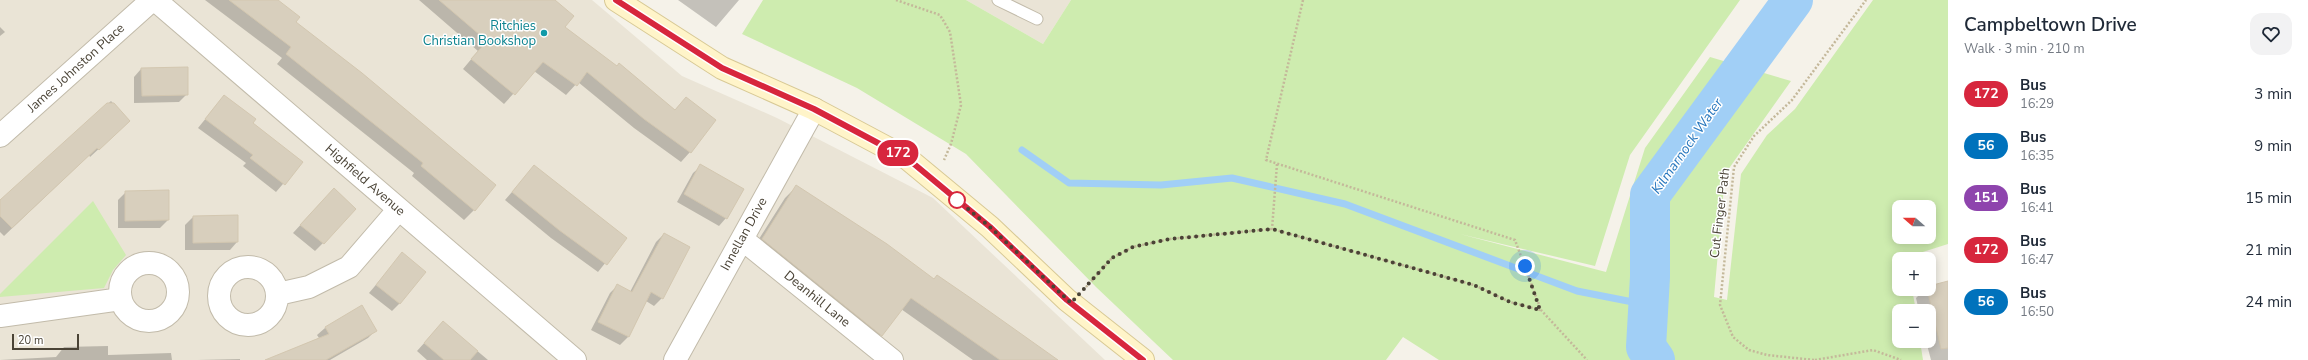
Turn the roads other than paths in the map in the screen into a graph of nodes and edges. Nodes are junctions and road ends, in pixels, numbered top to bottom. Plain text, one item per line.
1 (154, 0) edge
2 (616, 0) edge
3 (998, 0) edge
4 (1038, 19) dead end
5 (814, 109) junction
6 (0, 136) edge
7 (399, 209) junction
8 (742, 239) junction
9 (278, 294) dead end
10 (121, 299) dead end
11 (0, 316) edge
12 (575, 360) edge
13 (675, 360) edge
14 (892, 360) edge
15 (1143, 360) edge

1 - 6 street, James Johnston Place
1 - 7 street, Highfield Avenue
2 - 5 main road
3 - 4 lane
5 - 8 street, Innellan Drive
5 - 15 main road
7 - 9 street
7 - 12 street, Highfield Avenue
8 - 13 street, Innellan Drive
8 - 14 street, Deanhill Lane
10 - 11 street

